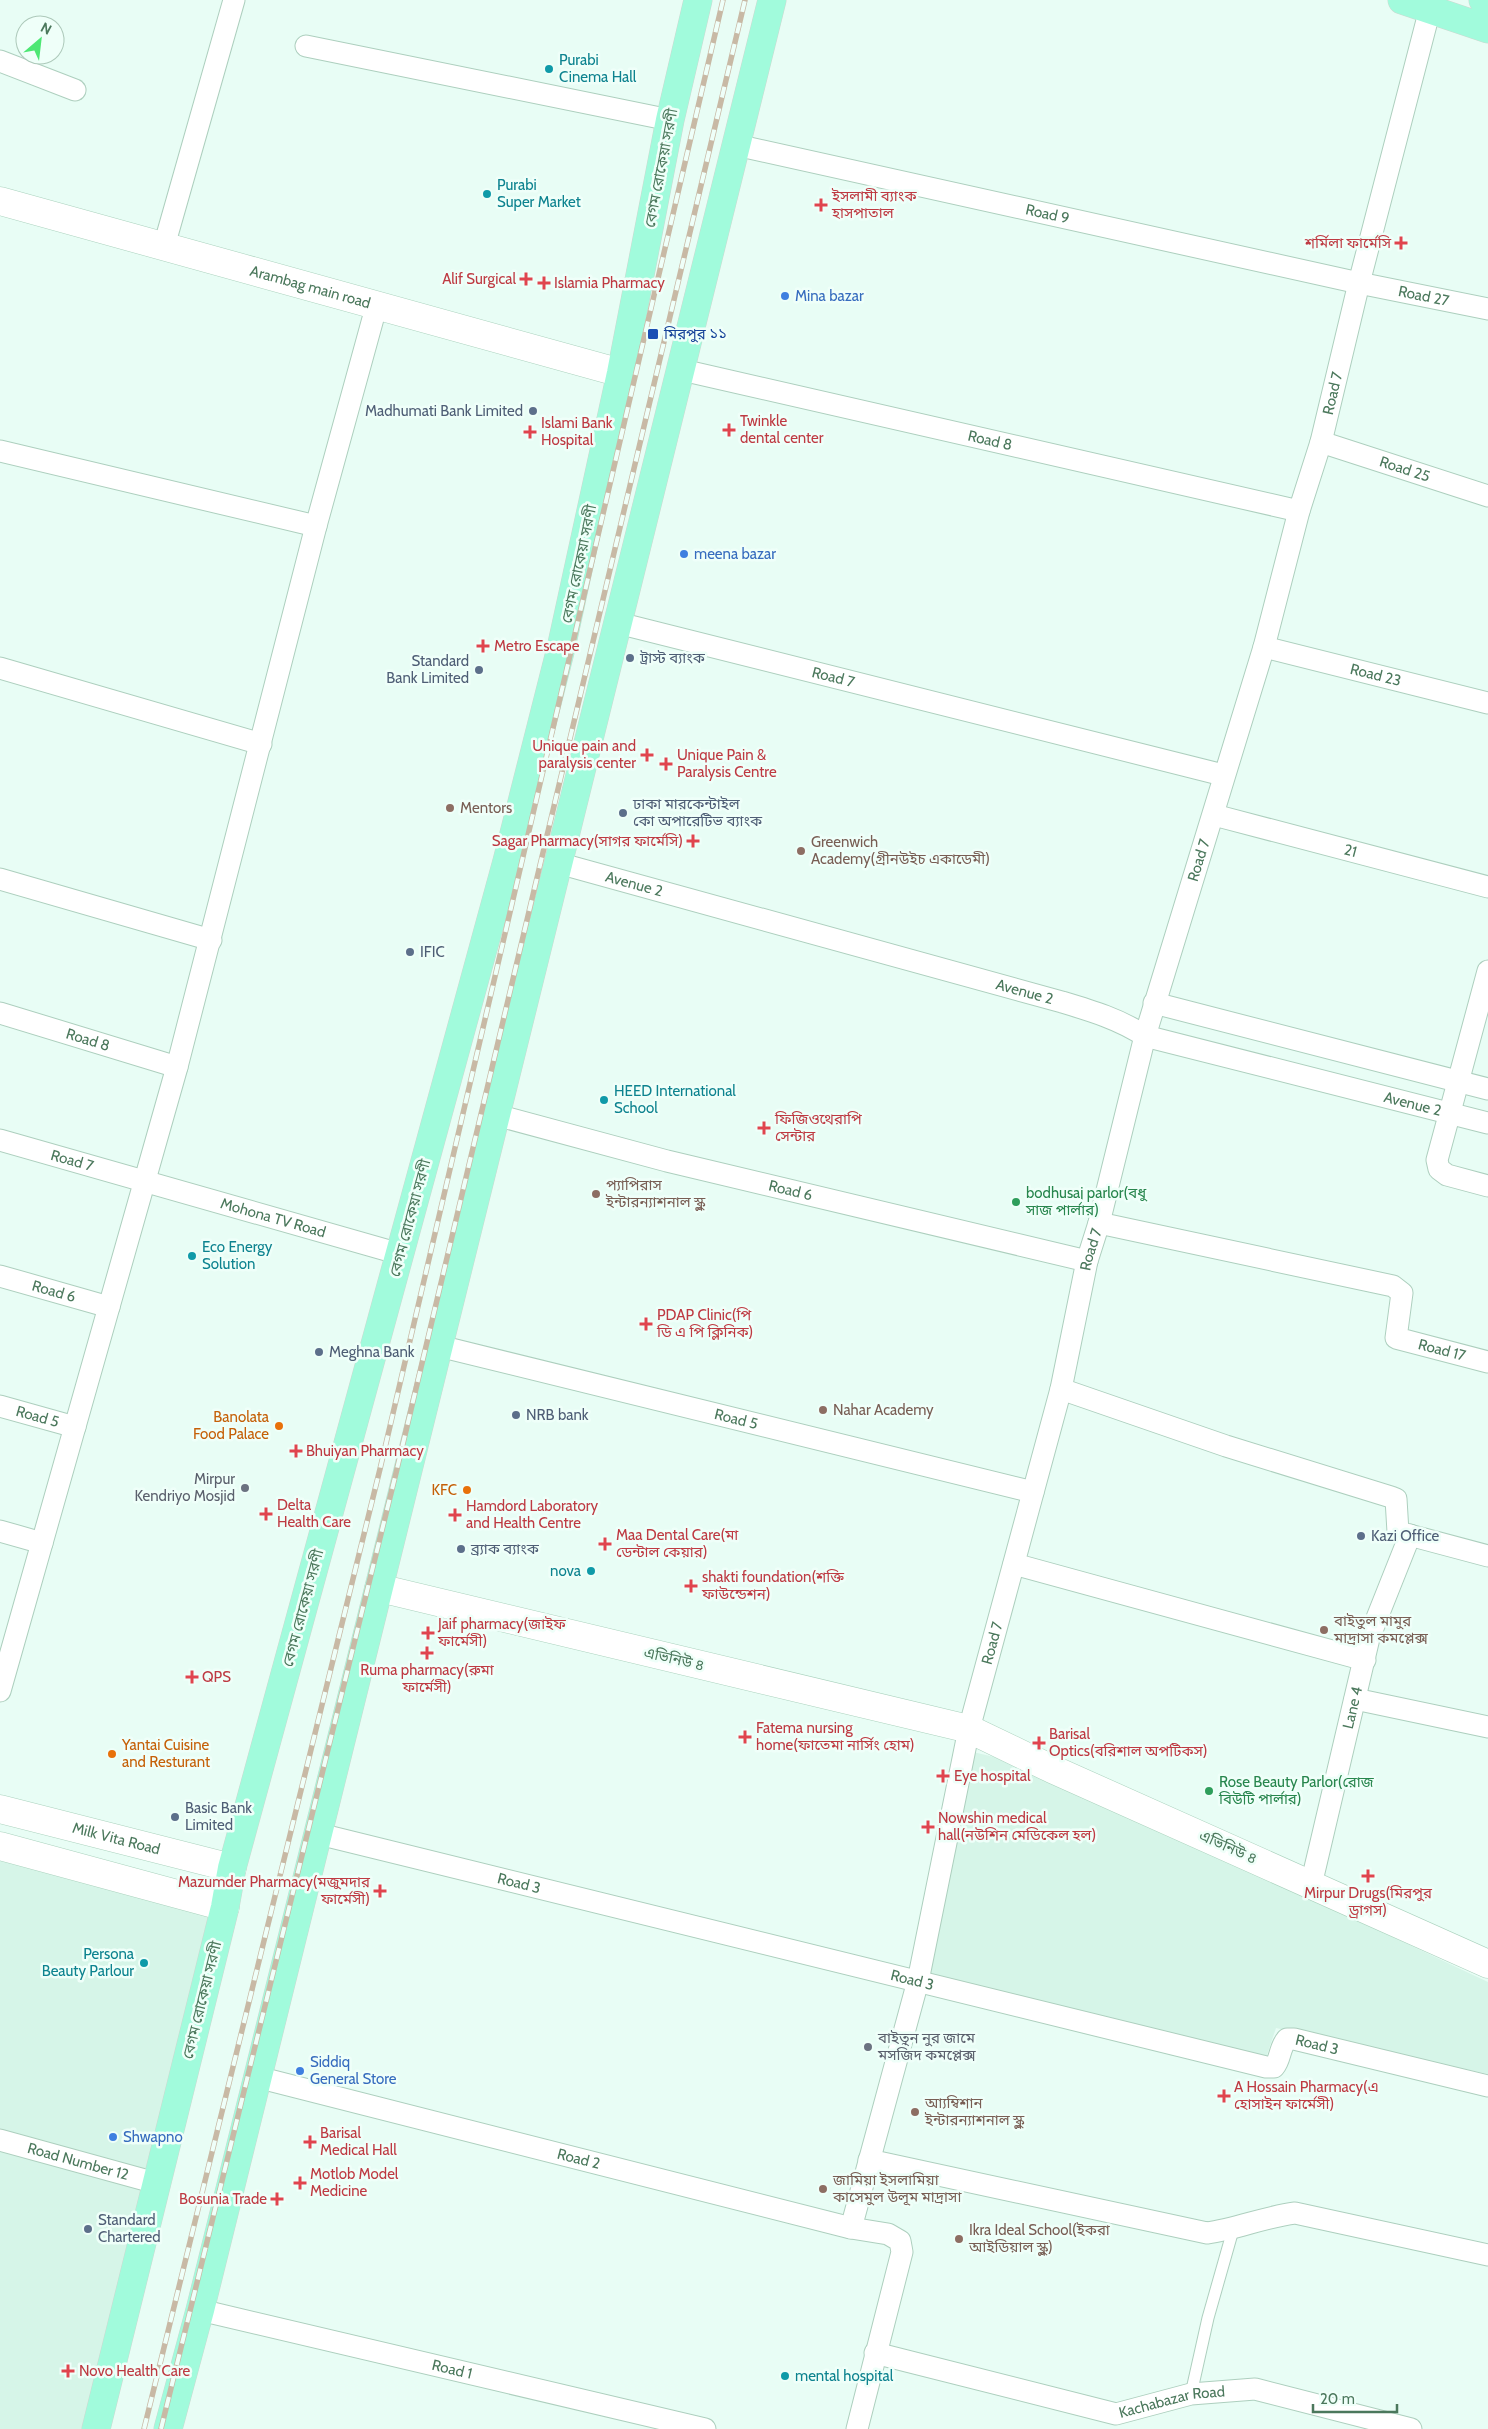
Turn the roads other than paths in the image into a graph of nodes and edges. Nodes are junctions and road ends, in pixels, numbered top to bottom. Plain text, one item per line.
1 (234, 0) edge
2 (698, 0) edge
3 (772, 0) edge
4 (1402, 0) edge
5 (1483, 0) edge
6 (1488, 2) edge
7 (1430, 9) junction
8 (1488, 29) edge
9 (306, 46) dead end
10 (0, 61) edge
11 (75, 90) dead end
12 (670, 120) junction
13 (736, 145) junction
14 (0, 200) edge
15 (164, 246) junction
16 (1358, 283) junction
17 (377, 304) junction
18 (1488, 309) edge
19 (682, 370) junction
20 (621, 373) junction
21 (1321, 442) junction
22 (0, 451) edge
23 (1488, 496) edge
24 (1299, 511) junction
25 (316, 526) junction
26 (618, 623) junction
27 (1264, 647) junction
28 (0, 668) edge
29 (1488, 703) edge
30 (261, 744) junction
31 (1223, 775) junction
32 (1214, 814) junction
33 (558, 863) junction
34 (0, 880) edge
35 (1488, 887) edge
36 (210, 940) junction
37 (1488, 971) edge
38 (1154, 1003) junction
39 (0, 1014) edge
40 (1145, 1036) junction
41 (177, 1066) junction
42 (1458, 1081) junction
43 (1488, 1089) edge
44 (1450, 1113) junction
45 (496, 1115) junction
46 (1488, 1123) edge
47 (0, 1140) edge
48 (144, 1182) junction
49 (1488, 1186) edge
50 (1099, 1223) junction
51 (400, 1254) junction
52 (1087, 1261) junction
53 (0, 1276) edge
54 (109, 1307) junction
55 (439, 1346) junction
56 (1488, 1362) edge
57 (1061, 1389) junction
58 (0, 1406) edge
59 (74, 1427) junction
60 (1033, 1492) junction
61 (0, 1531) edge
62 (1410, 1535) junction
63 (42, 1543) junction
64 (1488, 1556) edge
65 (1014, 1564) junction
66 (379, 1588) junction
67 (1364, 1660) junction
68 (4, 1664) edge
69 (0, 1691) edge
70 (1355, 1699) junction
71 (1488, 1727) edge
72 (968, 1729) junction
73 (0, 1809) edge
74 (319, 1834) junction
75 (0, 1846) edge
76 (232, 1868) junction
77 (1311, 1885) junction
78 (225, 1907) junction
79 (1488, 1964) edge
80 (918, 1981) junction
81 (257, 2077) junction
82 (1488, 2086) edge
83 (0, 2140) edge
84 (869, 2160) junction
85 (156, 2183) junction
86 (851, 2228) junction
87 (1233, 2230) junction
88 (1488, 2255) edge
89 (200, 2310) junction
90 (876, 2354) junction
91 (1191, 2394) junction
92 (96, 2429) edge
93 (168, 2429) edge
94 (704, 2429) edge
95 (857, 2429) edge
96 (1411, 2429) edge

1 - 15 street
2 - 12 main road, বেগম রোকেয়া সরণী
3 - 13 main road
4 - 7 main road
5 - 6 main road
7 - 8 main road
7 - 16 street, Road 7
9 - 12 street
10 - 11 street
12 - 20 main road, বেগম রোকেয়া সরণী
13 - 16 street, Road 9
13 - 19 main road
14 - 15 street, Arambag main road
15 - 17 street, Arambag main road
16 - 18 street, Road 27
16 - 21 street, Road 7
17 - 20 street, Arambag main road
17 - 25 street
19 - 24 street, Road 8
19 - 26 main road
20 - 51 main road, বেগম রোকেয়া সরণী
21 - 23 street, Road 25
21 - 24 street, Road 7
22 - 25 street
24 - 27 street, Road 7
25 - 30 street
26 - 31 street, Road 7
26 - 33 main road
27 - 29 street, Road 23
27 - 31 street, Road 7
28 - 30 street
30 - 36 street
31 - 32 street, Road 7
32 - 35 street, 21
32 - 38 street, Road 7
33 - 40 street, Avenue 2
33 - 45 main road
34 - 36 street
36 - 41 street
37 - 42 street
38 - 40 street, Road 7
38 - 42 street
39 - 41 street, Road 8
40 - 44 street, Avenue 2
40 - 50 street, Road 7
41 - 48 street
42 - 43 street
42 - 44 street
44 - 46 street, Avenue 2
44 - 49 street
45 - 52 street, Road 6
45 - 55 main road
47 - 48 street, Road 7
48 - 51 street, Mohona TV Road
48 - 54 street
50 - 52 street, Road 7
50 - 56 street, Road 17
51 - 76 main road, বেগম রোকেয়া সরণী
52 - 57 street, Road 7
53 - 54 street, Road 6
54 - 59 street
55 - 60 street, Road 5
55 - 66 main road
57 - 60 street, Road 7
57 - 62 street
58 - 59 street, Road 5
59 - 63 street
60 - 65 street, Road 7
61 - 63 street
62 - 64 street
62 - 67 street, Lane 4
63 - 68 street
65 - 67 street
65 - 72 street, Road 7
66 - 72 street, এভিনিউ ৪
66 - 74 main road
67 - 70 street, Lane 4
68 - 69 street
70 - 71 street
70 - 77 street, Lane 4
72 - 77 street, এভিনিউ ৪
72 - 80 street
73 - 76 street, Milk Vita Road
74 - 80 street, Road 3
74 - 81 main road
75 - 78 street
76 - 78 main road, বেগম রোকেয়া সরণী
77 - 79 street, এভিনিউ ৪
78 - 85 main road, বেগম রোকেয়া সরণী
80 - 82 street, Road 3
80 - 84 street
81 - 86 street, Road 2
81 - 89 main road
83 - 85 street, Road Number 12
84 - 86 street
84 - 87 street
85 - 92 main road, বেগম রোকেয়া সরণী
86 - 90 street, Road 2
87 - 88 street
87 - 91 lane
89 - 93 main road
89 - 94 street, Road 1
90 - 91 street, Kachabazar Road
90 - 95 street
91 - 96 street, Kachabazar Road

